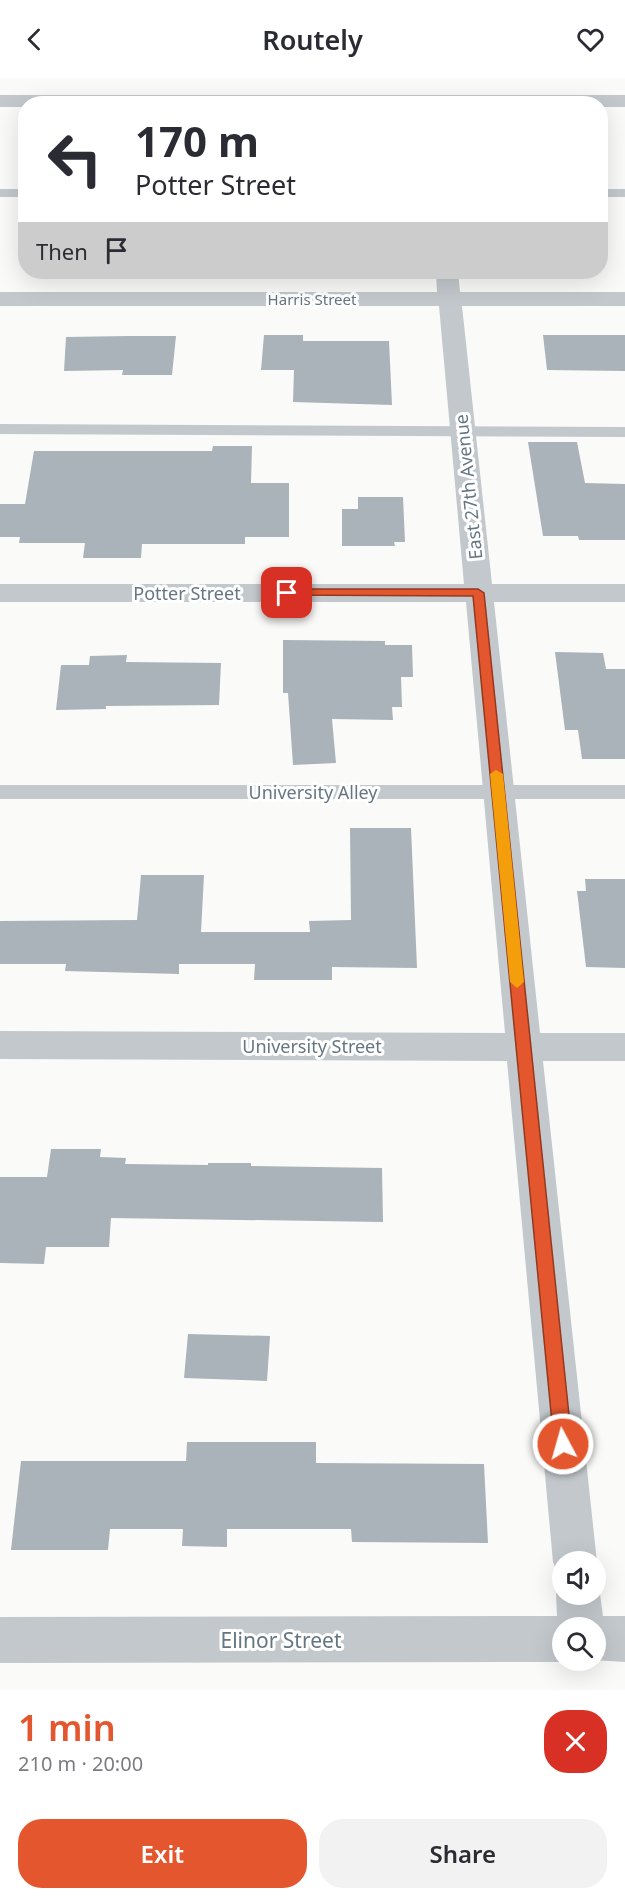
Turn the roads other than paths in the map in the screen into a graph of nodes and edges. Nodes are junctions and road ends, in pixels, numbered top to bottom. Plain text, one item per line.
1 (427, 78) edge
2 (429, 96) edge
3 (0, 101) edge
4 (18, 101) edge
5 (608, 101) edge
6 (625, 101) edge
7 (0, 193) edge
8 (18, 193) edge
9 (608, 193) edge
10 (625, 193) edge
11 (448, 285) edge
12 (0, 298) edge
13 (625, 299) edge
14 (0, 429) edge
15 (463, 432) junction
16 (625, 432) edge
17 (0, 593) edge
18 (478, 593) junction
19 (625, 593) edge
20 (0, 792) edge
21 (498, 792) junction
22 (625, 792) edge
23 (0, 1045) edge
24 (523, 1047) junction
25 (625, 1047) edge
26 (573, 1551) edge
27 (552, 1639) edge
28 (606, 1639) edge
29 (625, 1639) edge
30 (0, 1640) edge

1 - 2 street
3 - 4 street
5 - 6 street
7 - 8 lane
9 - 10 lane
11 - 12 street, Harris Street
11 - 13 street, Harris Street
11 - 15 street, East 27th Avenue
14 - 15 lane
15 - 16 lane
15 - 18 street, East 27th Avenue
17 - 18 street, Potter Street
18 - 19 street, Potter Street
18 - 21 street, East 27th Avenue
20 - 21 lane, University Alley
21 - 22 lane, University Alley
21 - 24 street, East 27th Avenue
23 - 24 street, University Street
24 - 25 street, University Street
24 - 26 street, East 27th Avenue
27 - 30 street, Elinor Street
28 - 29 street

